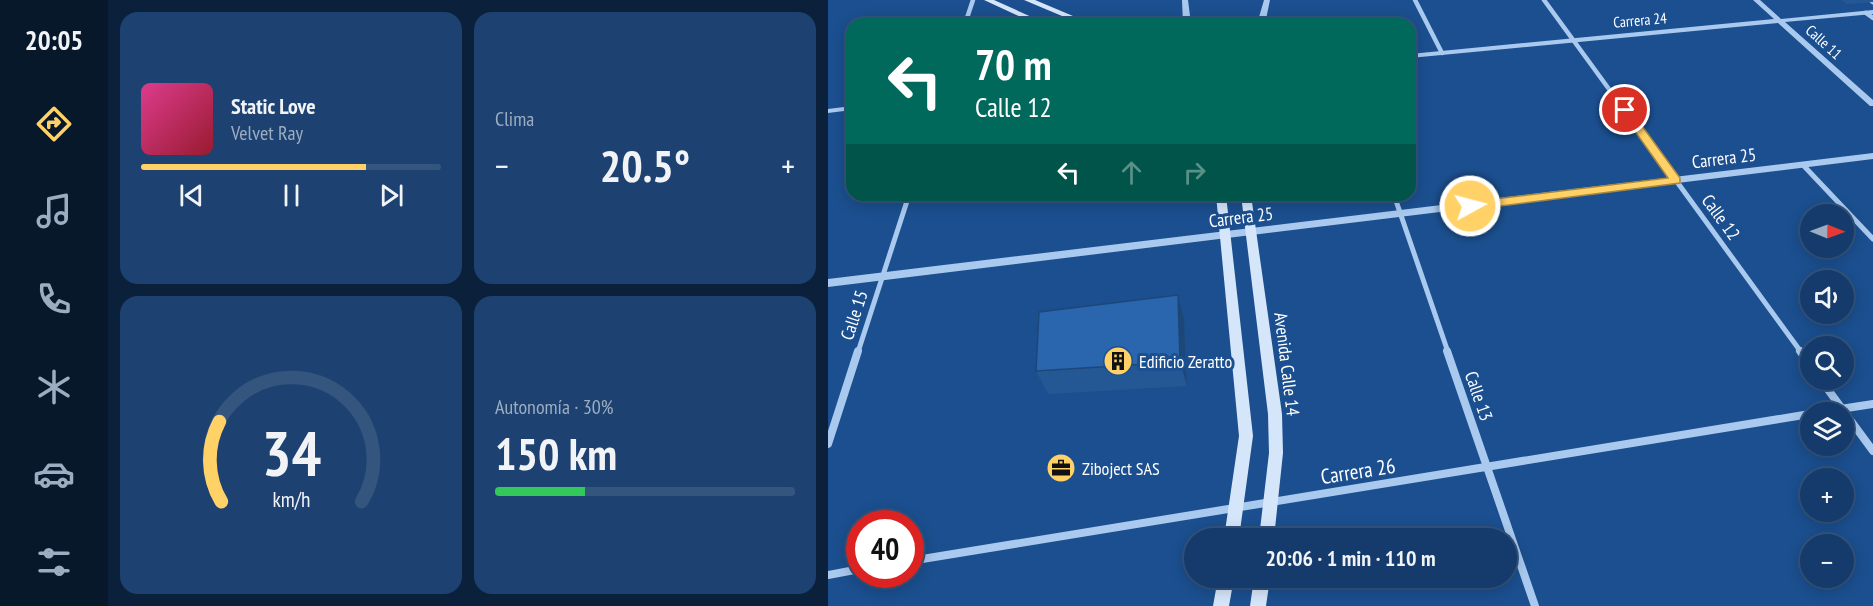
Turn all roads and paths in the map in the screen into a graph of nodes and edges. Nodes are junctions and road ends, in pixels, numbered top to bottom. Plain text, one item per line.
1 (973, 0) edge
2 (988, 0) edge
3 (1028, 0) edge
4 (1185, 0) edge
5 (1268, 0) edge
6 (1415, 0) edge
7 (1544, 0) edge
8 (1756, 0) edge
9 (1869, 0) edge
10 (1873, 3) edge
11 (1869, 12) edge
12 (967, 18) edge
13 (1030, 18) edge
14 (1073, 18) edge
15 (1186, 18) edge
16 (1262, 18) edge
17 (1873, 18) edge
18 (1780, 21) junction
19 (1574, 40) junction
20 (1442, 53) junction
21 (1416, 55) edge
22 (1873, 104) edge
23 (846, 109) edge
24 (828, 111) edge
25 (1873, 156) edge
26 (1803, 165) junction
27 (1676, 180) junction
28 (907, 201) edge
29 (1222, 201) edge
30 (1247, 201) edge
31 (1396, 201) edge
32 (1401, 214) junction
33 (1250, 233) junction
34 (1226, 236) junction
35 (1873, 239) edge
36 (882, 277) junction
37 (828, 283) edge
38 (1800, 351) edge
39 (1829, 390) edge
40 (1838, 402) edge
41 (1873, 404) edge
42 (1854, 407) edge
43 (1800, 416) edge
44 (1854, 424) edge
45 (828, 444) edge
46 (1873, 451) edge
47 (1488, 468) junction
48 (1270, 503) junction
49 (1236, 509) junction
50 (1233, 528) edge
51 (1268, 528) edge
52 (924, 559) edge
53 (846, 571) edge
54 (828, 574) edge
55 (1224, 588) edge
56 (1261, 588) edge
57 (1221, 606) edge
58 (1258, 606) edge
59 (1535, 606) edge

1 - 12 street
2 - 13 main road
3 - 14 main road
4 - 15 street
5 - 16 street
6 - 20 street
7 - 19 street, Calle 12
8 - 18 street, Calle 11
9 - 10 lane
11 - 17 street
11 - 18 street, Carrera 24
18 - 19 street, Carrera 24
18 - 22 street, Calle 11
19 - 20 street, Carrera 24
19 - 27 street, Calle 12
20 - 21 street, Carrera 24
23 - 24 street
25 - 26 street, Carrera 25
26 - 27 street, Carrera 25
26 - 35 street
27 - 32 street, Carrera 25
27 - 38 street, Calle 12
28 - 36 street, Calle 15
29 - 34 main road
30 - 33 main road, Avenida Calle 14
31 - 32 street, Calle 13
32 - 33 street, Carrera 25
32 - 47 street, Calle 13
33 - 34 street, Carrera 25
33 - 48 main road, Avenida Calle 14
34 - 36 street, Carrera 25
34 - 49 main road
36 - 37 street, Carrera 25
36 - 45 street, Calle 15
39 - 40 street
41 - 42 street
43 - 47 street, Carrera 26
44 - 46 street
47 - 48 street, Carrera 26
47 - 59 street, Calle 13
48 - 49 street, Carrera 26
48 - 51 main road, Avenida Calle 14
49 - 50 main road
49 - 52 street, Carrera 26
53 - 54 street
55 - 57 main road
56 - 58 main road

